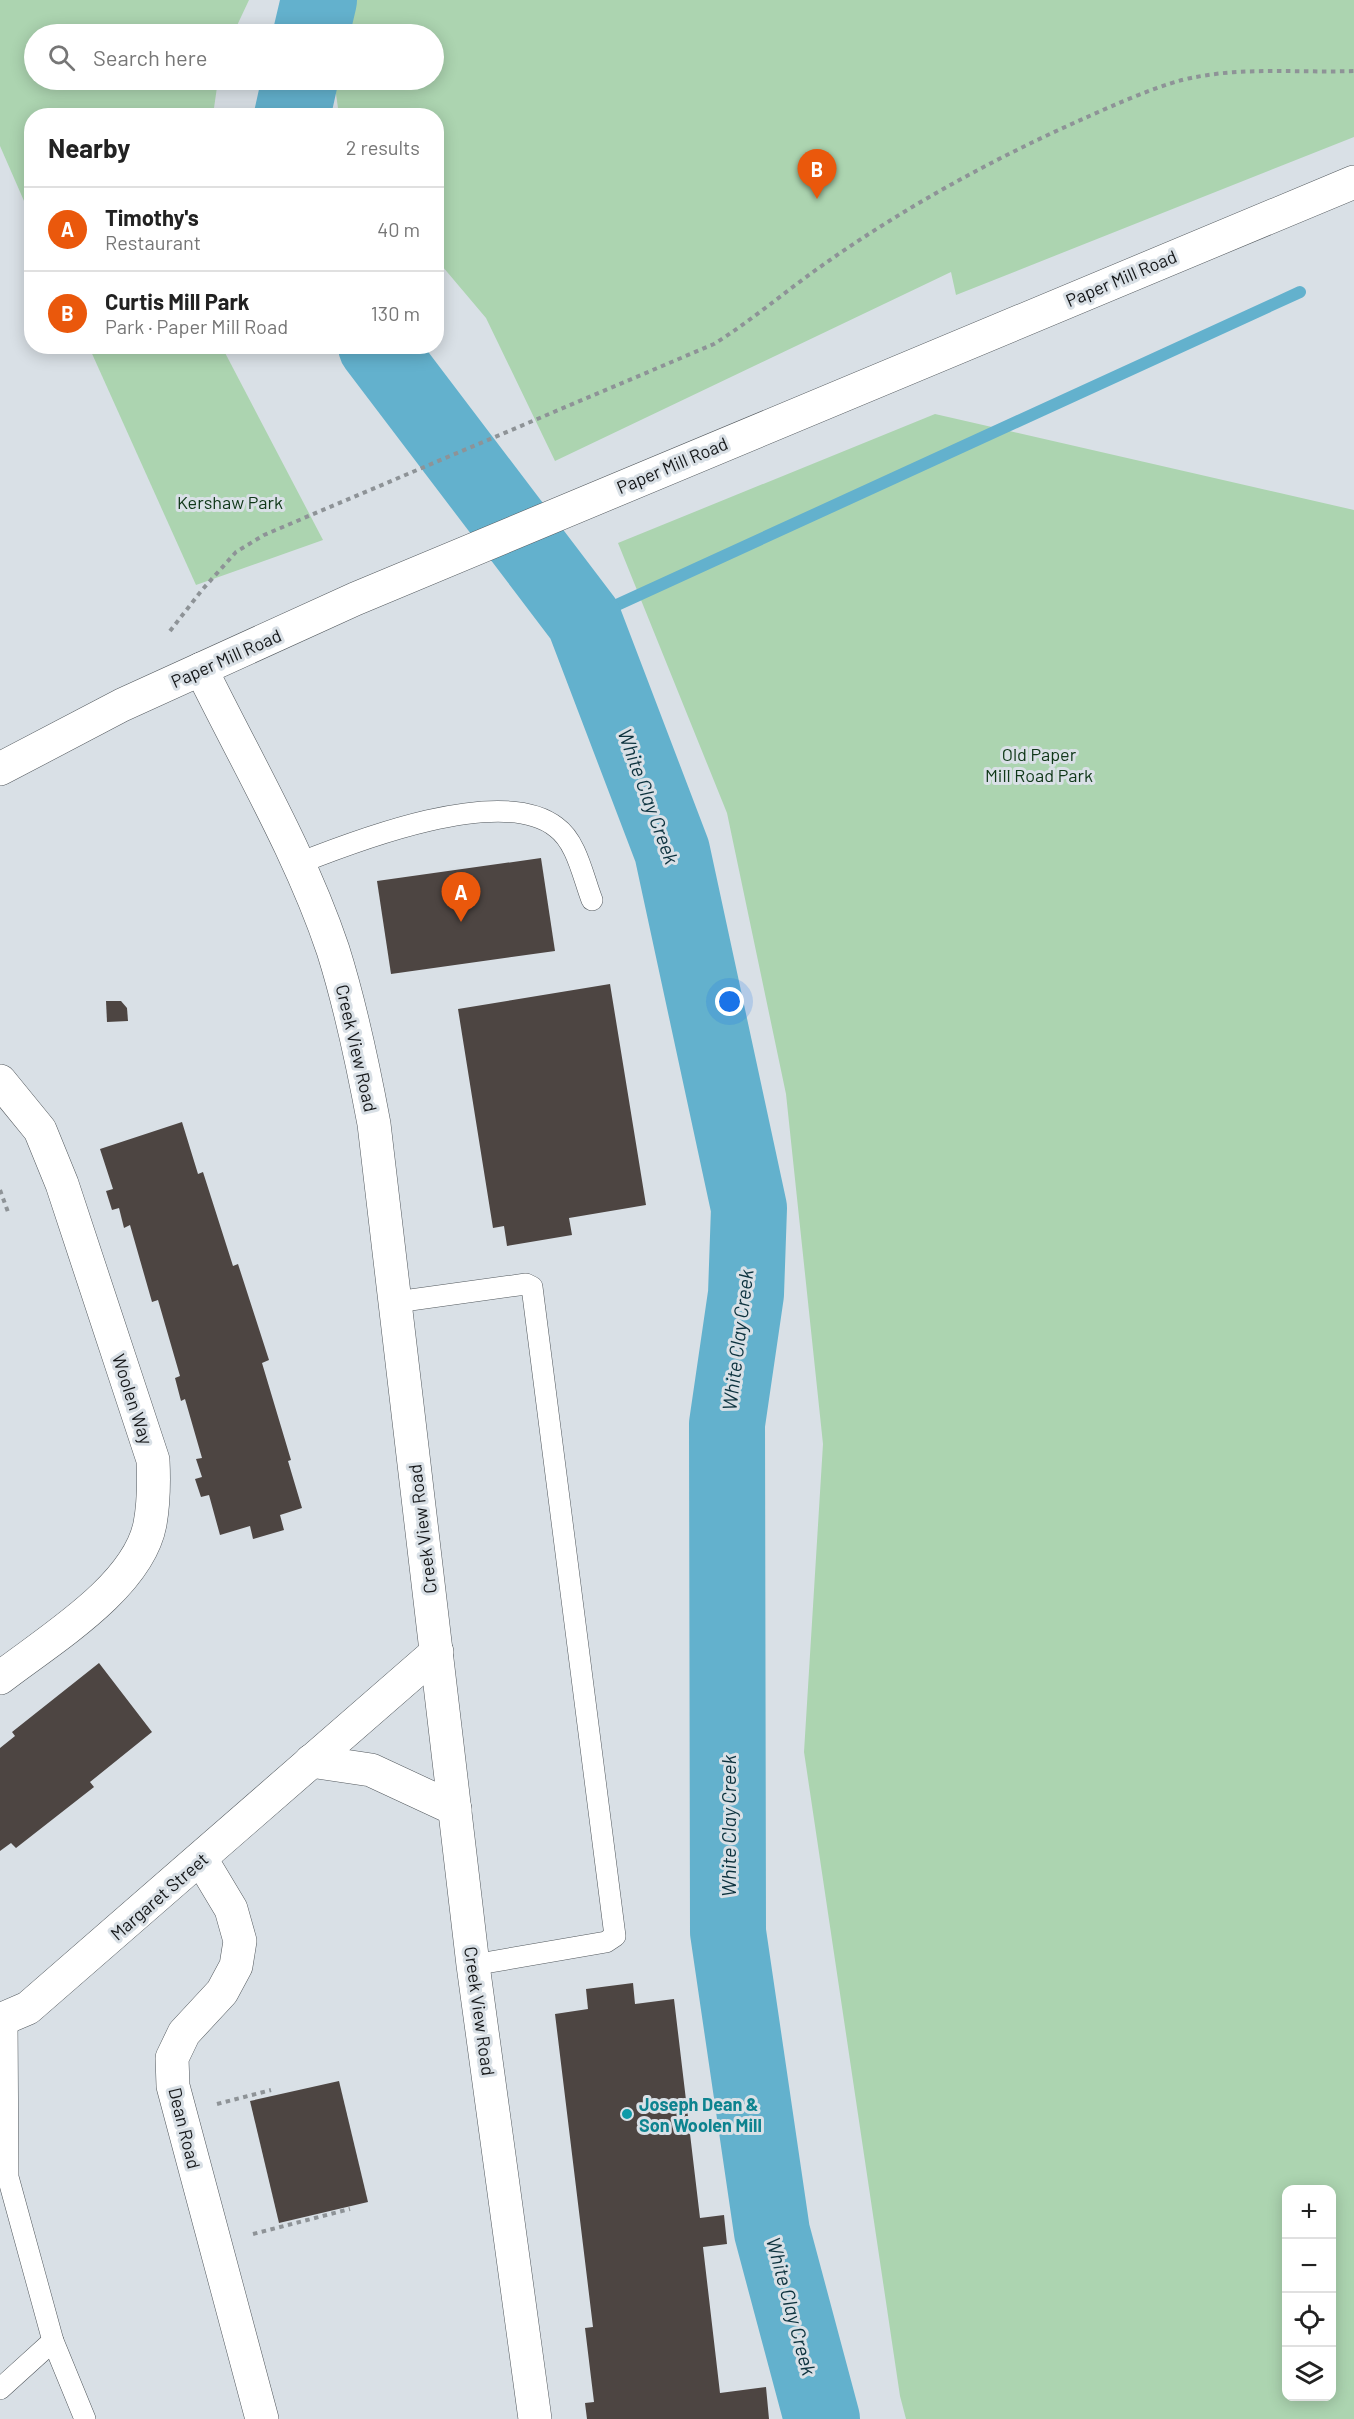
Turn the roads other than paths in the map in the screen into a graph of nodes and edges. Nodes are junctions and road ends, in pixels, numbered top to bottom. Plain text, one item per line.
1 (1354, 182) edge
2 (201, 669) junction
3 (0, 769) edge
4 (297, 864) junction
5 (592, 900) dead end
6 (0, 1081) edge
7 (396, 1302) junction
8 (436, 1652) junction
9 (0, 1678) edge
10 (311, 1761) junction
11 (455, 1809) junction
12 (201, 1859) junction
13 (473, 1965) junction
14 (4, 2020) edge
15 (53, 2341) junction
16 (0, 2389) edge
17 (85, 2419) edge
18 (262, 2419) edge
19 (535, 2419) edge

1 - 2 street, Paper Mill Road
2 - 3 street, Paper Mill Road
2 - 4 street, Creek View Road
4 - 5 lane
4 - 7 street, Creek View Road
6 - 9 street, Woolen Way
7 - 8 street, Creek View Road
7 - 13 lane
8 - 10 street, Margaret Street
8 - 11 street, Creek View Road
10 - 11 street
10 - 12 street, Margaret Street
11 - 13 street, Creek View Road
12 - 14 street, Margaret Street
12 - 18 street, Dean Road
13 - 19 street, Creek View Road
14 - 15 lane
15 - 16 lane
15 - 17 lane

